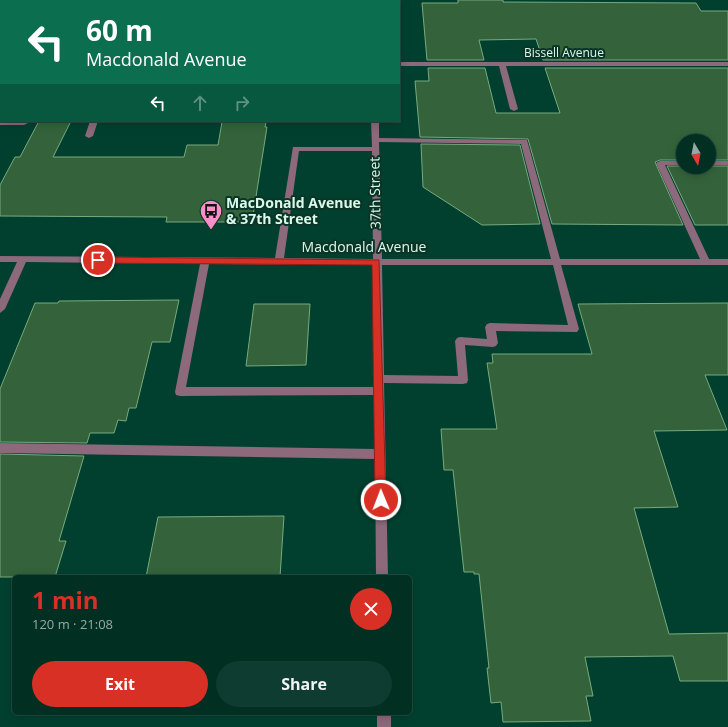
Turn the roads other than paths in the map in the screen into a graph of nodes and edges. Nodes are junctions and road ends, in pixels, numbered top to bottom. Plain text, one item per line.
1 (400, 64) edge
2 (502, 64) junction
3 (728, 64) edge
4 (514, 109) dead end
5 (94, 122) edge
6 (375, 122) edge
7 (0, 123) edge
8 (24, 123) dead end
9 (89, 136) dead end
10 (375, 140) junction
11 (375, 149) junction
12 (676, 163) edge
13 (716, 163) edge
14 (728, 163) edge
15 (0, 259) edge
16 (23, 259) junction
17 (205, 260) junction
18 (279, 261) junction
19 (376, 262) junction
20 (557, 262) junction
21 (706, 262) junction
22 (728, 262) edge
23 (0, 309) edge
24 (379, 379) junction
25 (379, 391) junction
26 (0, 448) edge
27 (380, 454) junction
28 (382, 575) edge
29 (384, 715) edge
30 (384, 727) edge

1 - 2 street, Bissell Avenue
2 - 3 street, Bissell Avenue
2 - 4 street
5 - 9 street
6 - 10 street, 37th Street
7 - 8 street
10 - 11 street, 37th Street
10 - 20 street
11 - 18 street
11 - 19 street, 37th Street
12 - 21 street
13 - 14 street
15 - 16 street, Macdonald Avenue
16 - 17 street, Macdonald Avenue
16 - 23 street
17 - 18 street, Macdonald Avenue
17 - 25 street
18 - 19 street, Macdonald Avenue
19 - 20 street, Macdonald Avenue
19 - 24 street, 37th Street
20 - 21 street, Macdonald Avenue
20 - 24 street
21 - 22 street, Macdonald Avenue
24 - 25 street, 37th Street
25 - 27 street, 37th Street
26 - 27 street
27 - 28 street, 37th Street
29 - 30 street

